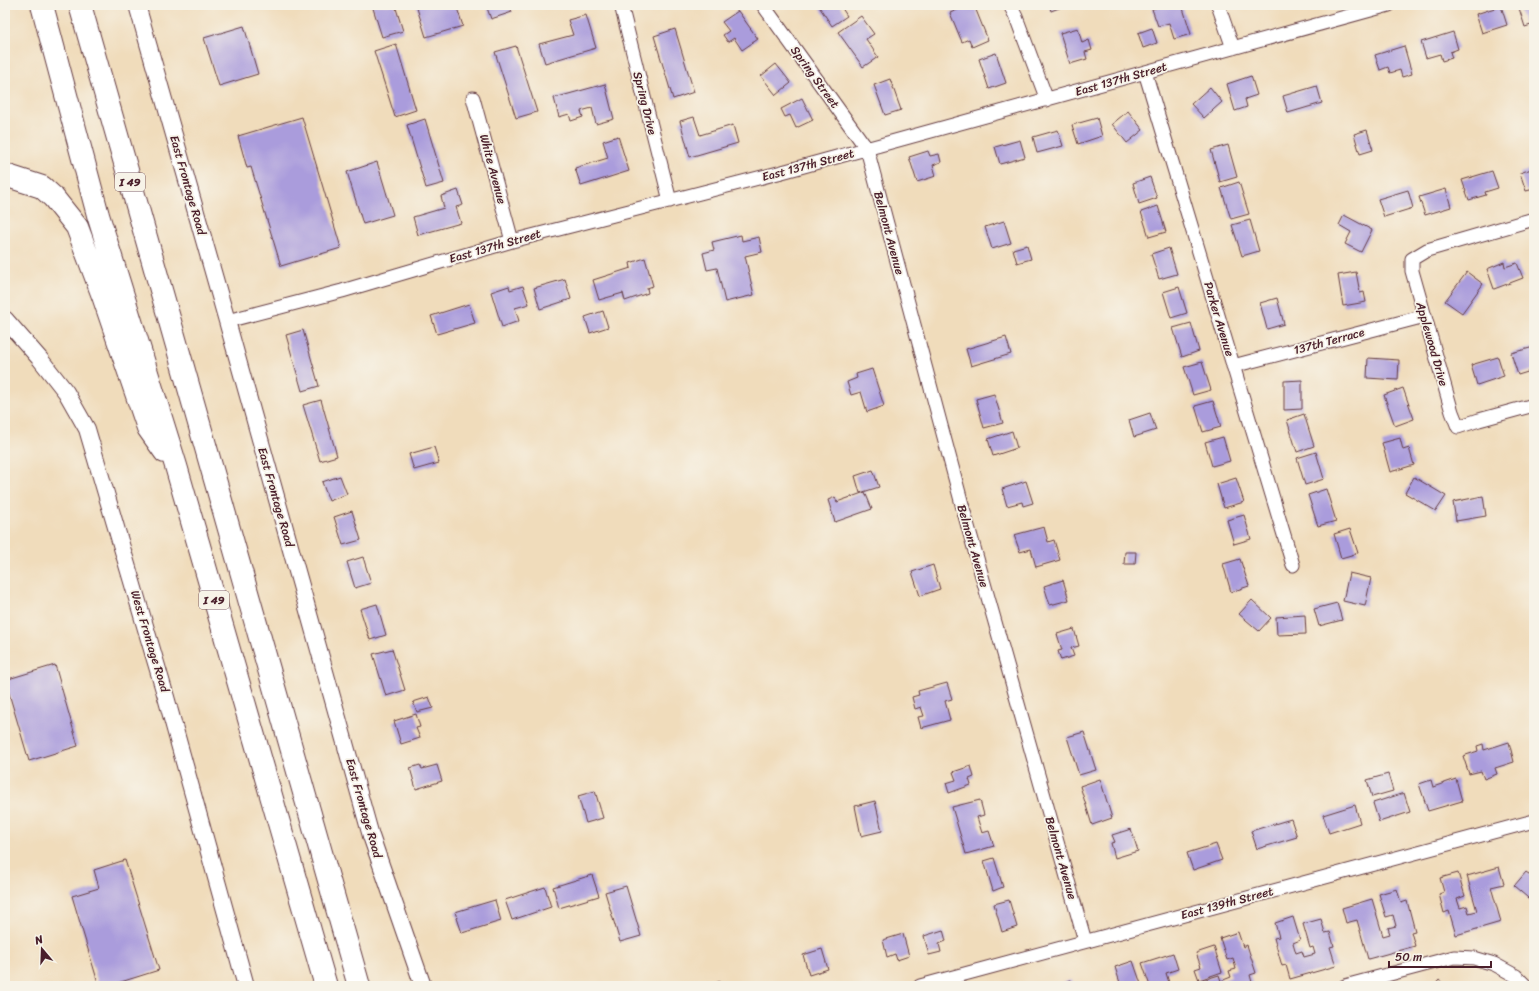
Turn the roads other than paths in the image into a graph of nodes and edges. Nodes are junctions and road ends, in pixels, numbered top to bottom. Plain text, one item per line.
1 (42, 5) edge
2 (80, 5) edge
3 (137, 5) edge
4 (621, 5) edge
5 (763, 5) edge
6 (1010, 5) edge
7 (1218, 5) edge
8 (1389, 5) edge
9 (1233, 48) junction
10 (1145, 72) junction
11 (473, 98) dead end
12 (1047, 100) junction
13 (867, 149) junction
14 (5, 175) edge
15 (670, 201) junction
16 (1534, 219) edge
17 (512, 241) junction
18 (1425, 316) junction
19 (5, 319) edge
20 (227, 321) junction
21 (1233, 366) junction
22 (1534, 405) edge
23 (176, 466) junction
24 (1293, 565) dead end
25 (1534, 821) edge
26 (1085, 941) junction
27 (246, 986) edge
28 (326, 986) edge
29 (359, 986) edge
30 (423, 986) edge
31 (920, 986) edge
32 (1345, 986) edge
33 (1526, 986) edge

1 - 23 highway, I 49
2 - 29 highway, I 49
3 - 20 street, East Frontage Road
4 - 15 street, Spring Drive
5 - 13 street, Spring Street
6 - 12 street
7 - 9 street
8 - 9 street, East 137th Street
9 - 10 street, East 137th Street
10 - 12 street, East 137th Street
10 - 21 street, Parker Avenue
11 - 17 street, White Avenue
12 - 13 street, East 137th Street
13 - 15 street, East 137th Street
13 - 26 street, Belmont Avenue
14 - 23 highway
15 - 17 street, East 137th Street
16 - 18 street, Applewood Drive
17 - 20 street, East 137th Street
18 - 21 street, 137th Terrace
18 - 22 street, Applewood Drive
19 - 27 street, West Frontage Road
20 - 30 street, East Frontage Road
21 - 24 street, Parker Avenue
23 - 28 highway, I 49
25 - 26 street, East 139th Street
26 - 31 street, East 139th Street
32 - 33 street

